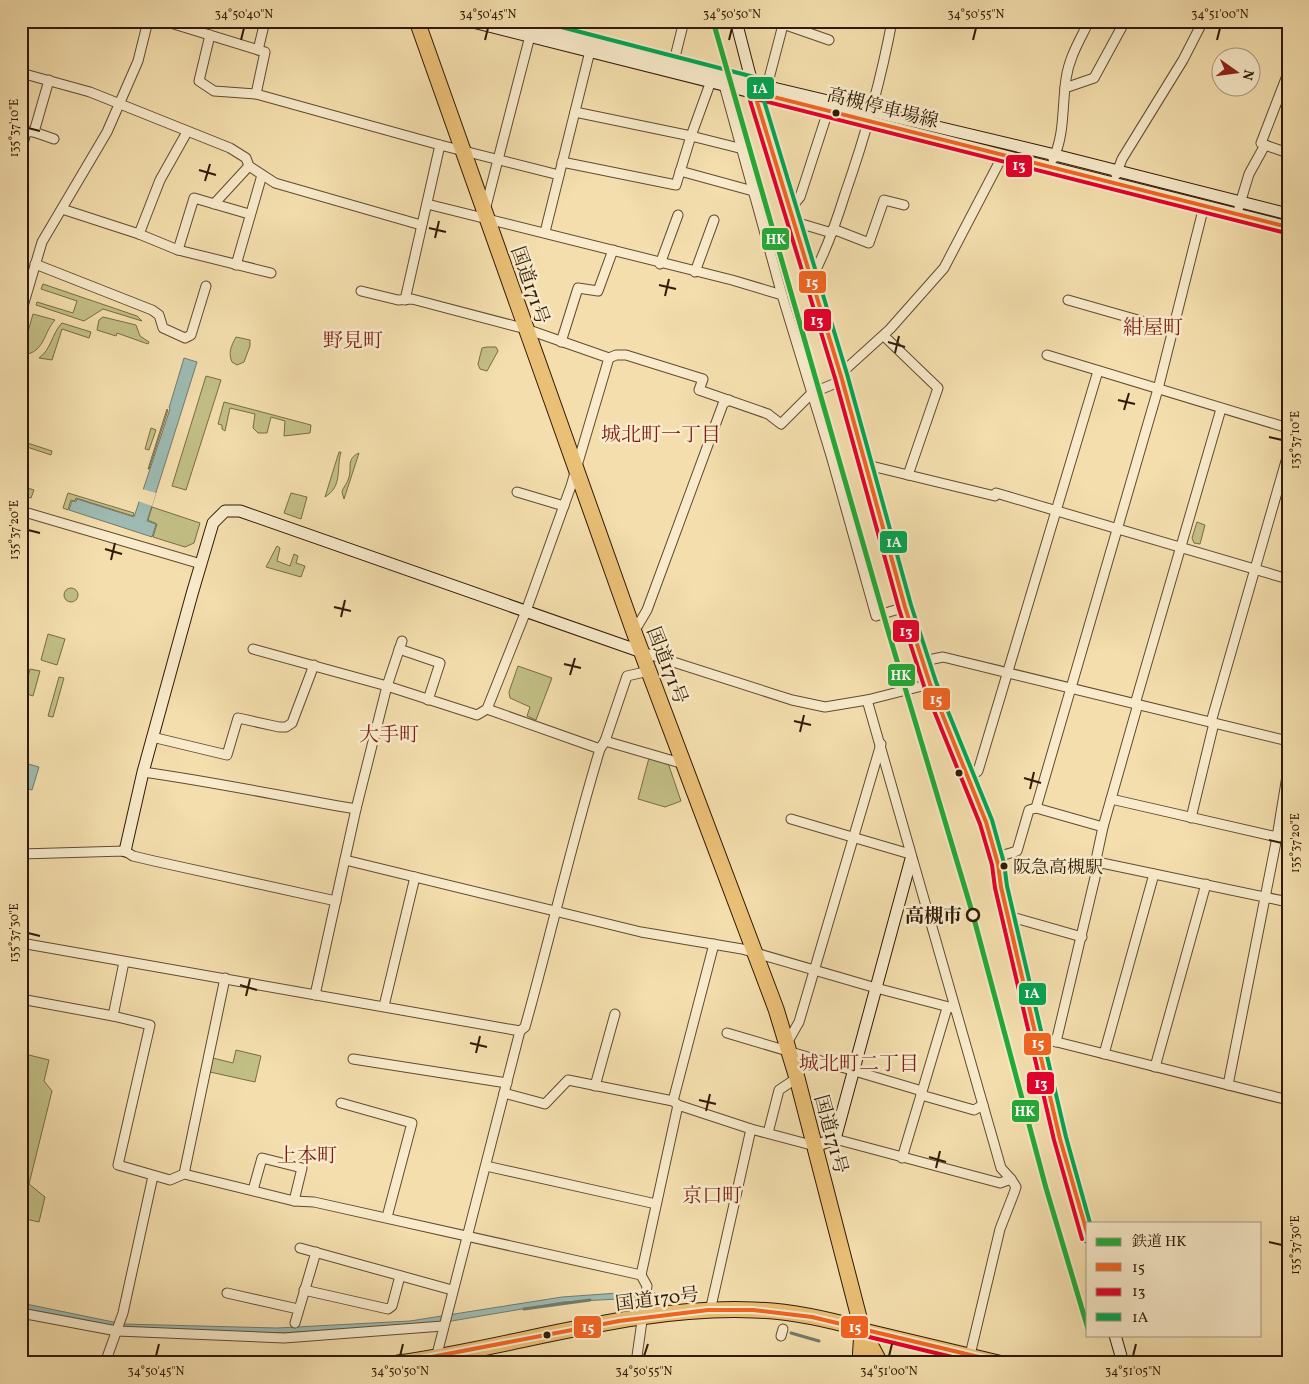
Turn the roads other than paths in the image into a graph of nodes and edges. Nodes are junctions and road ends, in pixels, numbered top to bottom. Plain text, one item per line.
1 (148, 21) edge
2 (164, 21) edge
3 (265, 21) edge
4 (417, 21) edge
5 (468, 21) edge
6 (512, 21) edge
7 (684, 21) edge
8 (736, 21) edge
9 (892, 21) edge
10 (1089, 21) edge
11 (1125, 21) edge
12 (1203, 21) edge
13 (784, 22) edge
14 (210, 35) junction
15 (530, 36) junction
16 (828, 40) dead end
17 (258, 50) junction
18 (590, 51) junction
19 (673, 67) junction
20 (21, 72) edge
21 (1288, 73) edge
22 (49, 80) junction
23 (711, 81) junction
24 (724, 85) junction
25 (767, 86) junction
26 (753, 88) junction
27 (1065, 88) junction
28 (256, 94) junction
29 (120, 105) junction
30 (828, 111) junction
31 (575, 112) junction
32 (871, 116) junction
33 (27, 132) edge
34 (187, 132) junction
35 (692, 136) junction
36 (54, 138) dead end
37 (440, 145) junction
38 (1265, 145) junction
39 (743, 149) junction
40 (464, 151) junction
41 (21, 152) edge
42 (1288, 153) edge
43 (1003, 155) junction
44 (1055, 155) junction
45 (498, 160) junction
46 (562, 162) junction
47 (249, 166) junction
48 (1049, 167) junction
49 (680, 171) junction
50 (1117, 171) junction
51 (262, 175) junction
52 (559, 175) junction
53 (1112, 183) junction
54 (753, 190) junction
55 (1241, 202) junction
56 (214, 204) junction
57 (427, 204) junction
58 (904, 205) dead end
59 (1204, 206) junction
60 (62, 208) junction
61 (791, 208) junction
62 (249, 214) junction
63 (1288, 214) edge
64 (486, 215) junction
65 (678, 215) dead end
66 (1238, 215) junction
67 (714, 220) dead end
68 (795, 222) junction
69 (421, 225) junction
70 (1288, 227) edge
71 (833, 231) junction
72 (545, 232) junction
73 (139, 234) junction
74 (178, 250) junction
75 (613, 250) junction
76 (35, 264) junction
77 (660, 264) junction
78 (236, 265) junction
79 (695, 272) junction
80 (271, 273) dead end
81 (812, 278) junction
82 (206, 286) dead end
83 (361, 291) dead end
84 (782, 295) junction
85 (405, 300) junction
86 (1068, 300) dead end
87 (21, 313) edge
88 (526, 329) junction
89 (1173, 330) junction
90 (884, 336) junction
91 (561, 342) junction
92 (1047, 356) dead end
93 (610, 358) junction
94 (1098, 371) junction
95 (841, 376) junction
96 (1158, 389) junction
97 (812, 393) junction
98 (729, 400) junction
99 (1221, 408) junction
100 (1288, 428) edge
101 (1288, 454) edge
102 (867, 465) junction
103 (576, 469) junction
104 (908, 475) junction
105 (517, 492) dead end
106 (564, 506) junction
107 (21, 511) edge
108 (1056, 511) junction
109 (1117, 529) junction
110 (1181, 548) junction
111 (201, 564) junction
112 (1255, 569) junction
113 (1288, 579) edge
114 (905, 607) junction
115 (526, 611) junction
116 (634, 632) junction
117 (253, 648) dead end
118 (642, 652) junction
119 (314, 665) junction
120 (924, 667) junction
121 (649, 671) junction
122 (1008, 673) junction
123 (930, 684) junction
124 (387, 686) junction
125 (1071, 688) junction
126 (428, 700) junction
127 (867, 700) junction
128 (1137, 704) junction
129 (487, 709) junction
130 (1213, 723) junction
131 (152, 737) junction
132 (1288, 741) edge
133 (880, 744) junction
134 (603, 745) junction
135 (685, 764) junction
136 (1288, 770) edge
137 (143, 772) junction
138 (967, 779) junction
139 (1111, 799) junction
140 (1036, 808) junction
141 (356, 809) junction
142 (1191, 818) junction
143 (791, 819) dead end
144 (1103, 827) junction
145 (1277, 837) junction
146 (854, 839) junction
147 (125, 851) junction
148 (21, 854) edge
149 (911, 856) junction
150 (996, 857) junction
151 (345, 860) junction
152 (1097, 862) junction
153 (1154, 874) junction
154 (415, 877) junction
155 (1206, 884) junction
156 (1264, 896) junction
157 (336, 901) junction
158 (1288, 902) edge
159 (555, 911) junction
160 (1008, 916) junction
161 (1082, 938) junction
162 (21, 943) edge
163 (714, 944) junction
164 (756, 953) junction
165 (124, 962) junction
166 (814, 970) junction
167 (224, 978) junction
168 (876, 988) junction
169 (315, 995) junction
170 (21, 999) edge
171 (384, 1006) junction
172 (950, 1008) junction
173 (615, 1014) dead end
174 (113, 1016) junction
175 (520, 1031) junction
176 (727, 1033) dead end
177 (1037, 1037) junction
178 (1056, 1042) junction
179 (788, 1047) junction
180 (1104, 1054) junction
181 (352, 1059) dead end
182 (1156, 1067) junction
183 (852, 1070) junction
184 (797, 1078) junction
185 (507, 1083) junction
186 (1228, 1085) junction
187 (595, 1086) junction
188 (921, 1093) junction
189 (504, 1094) junction
190 (1288, 1100) edge
191 (341, 1103) dead end
192 (675, 1103) junction
193 (983, 1105) junction
194 (751, 1129) junction
195 (768, 1133) junction
196 (835, 1139) junction
197 (815, 1146) junction
198 (902, 1158) junction
199 (486, 1166) junction
200 (184, 1174) junction
201 (153, 1176) junction
202 (1011, 1179) junction
203 (253, 1190) junction
204 (294, 1200) junction
205 (656, 1204) junction
206 (387, 1217) junction
207 (1086, 1231) edge
208 (467, 1234) junction
209 (300, 1248) dead end
210 (316, 1252) junction
211 (641, 1275) junction
212 (400, 1276) junction
213 (304, 1290) junction
214 (452, 1290) junction
215 (227, 1293) dead end
216 (298, 1309) junction
217 (710, 1311) junction
218 (21, 1312) edge
219 (643, 1318) junction
220 (444, 1321) junction
221 (295, 1323) dead end
222 (862, 1329) junction
223 (117, 1331) junction
224 (1115, 1336) edge
225 (970, 1355) junction
226 (436, 1358) junction
227 (105, 1363) edge
228 (398, 1363) edge
229 (636, 1363) edge
230 (860, 1363) edge
231 (880, 1363) edge
232 (1005, 1363) edge
233 (1123, 1363) edge

1 - 29 street
2 - 14 street
3 - 17 street
4 - 40 highway, 国道171号
5 - 15 street, 高槻停車場線
6 - 19 street, 高槻停車場線
7 - 19 street
8 - 26 street
9 - 32 street
10 - 27 street
11 - 27 street
12 - 50 street
13 - 16 street
13 - 25 street
14 - 17 street
14 - 28 street
15 - 18 street, 高槻停車場線
15 - 45 street
17 - 28 street
18 - 19 street, 高槻停車場線
18 - 31 street
19 - 23 street, 高槻停車場線
19 - 26 street, 高槻停車場線
20 - 22 street
21 - 38 street
22 - 29 street
22 - 33 street
23 - 24 street, 高槻停車場線
23 - 35 street
24 - 26 street, 高槻停車場線
24 - 39 street
25 - 26 street, 高槻停車場線
25 - 32 street, 高槻停車場線
26 - 30 street, 高槻停車場線
26 - 61 street
27 - 44 street
28 - 37 street
29 - 34 street
29 - 60 street
30 - 32 street, 高槻停車場線
30 - 61 street
31 - 35 street
31 - 46 street
32 - 43 street, 高槻停車場線
32 - 44 street, 高槻停車場線
32 - 71 street
33 - 36 street
33 - 41 street
34 - 47 street
34 - 73 street
35 - 39 street
35 - 49 street
37 - 40 street
37 - 57 street
38 - 42 street
38 - 55 street
39 - 54 street
40 - 45 street
40 - 64 highway, 国道171号
43 - 48 street, 高槻停車場線
43 - 90 street
44 - 48 street
44 - 50 street, 高槻停車場線
45 - 52 street
45 - 64 street
46 - 49 street
46 - 52 street
47 - 51 street
47 - 56 street
48 - 53 street, 高槻停車場線
49 - 54 street
50 - 53 street
50 - 55 street, 高槻停車場線
51 - 62 street
51 - 69 street
52 - 72 street
53 - 59 street, 高槻停車場線
54 - 84 street
55 - 63 street, 高槻停車場線
55 - 66 street
56 - 62 street
56 - 74 street
57 - 64 street
57 - 69 street
58 - 71 street
59 - 66 street, 高槻停車場線
59 - 89 street
60 - 73 street
60 - 76 street
61 - 68 street
62 - 78 street
64 - 72 street
64 - 88 highway, 国道171号
65 - 77 street
66 - 70 street, 高槻停車場線
67 - 79 street
68 - 71 street
68 - 81 street
69 - 85 street
71 - 81 street
72 - 75 street
73 - 74 street
74 - 78 street
75 - 77 street
75 - 91 street
76 - 82 street
76 - 87 street
77 - 79 street
78 - 80 street
79 - 84 street
81 - 95 street
83 - 85 street
84 - 97 street
85 - 88 street
86 - 89 street
88 - 91 street
88 - 103 highway, 国道171号
89 - 96 street
90 - 95 street
90 - 104 street
91 - 93 street
92 - 94 street
93 - 98 street
93 - 103 street
94 - 96 street
94 - 108 street
95 - 97 street
95 - 102 street
96 - 99 street
96 - 109 street
97 - 98 street
97 - 114 street
98 - 116 street
99 - 100 street
99 - 110 street
101 - 112 street
102 - 104 street
102 - 114 street
103 - 106 street
103 - 116 highway, 国道171号
104 - 108 street
105 - 106 street
106 - 115 street
107 - 111 street
108 - 109 street
108 - 122 street
109 - 110 street
109 - 125 street
110 - 112 street
110 - 128 street
111 - 115 street
111 - 131 street
112 - 113 street
112 - 130 street
114 - 120 street
115 - 118 street
115 - 129 street
116 - 118 highway, 国道171号
117 - 119 street
118 - 121 highway, 国道171号
118 - 127 street
119 - 124 street
119 - 131 street
120 - 122 street
120 - 123 street
121 - 134 street
121 - 135 highway, 国道171号
122 - 125 street
122 - 138 street
123 - 127 street
123 - 138 street
124 - 126 street
124 - 126 street
124 - 141 street
125 - 128 street
125 - 140 street
126 - 129 street
127 - 133 street
128 - 130 street
128 - 139 street
129 - 134 street
130 - 132 street
130 - 142 street
131 - 137 street
133 - 146 street
133 - 149 street
134 - 135 street
134 - 159 street
135 - 164 highway, 国道171号
136 - 145 street
137 - 141 street
137 - 147 street
138 - 150 street
139 - 142 street
139 - 144 street
140 - 144 street
140 - 150 street
141 - 151 street
142 - 145 street
143 - 146 street
144 - 152 street
145 - 156 street
146 - 149 street
146 - 166 street
147 - 148 street
147 - 157 street
149 - 168 street
149 - 172 street
150 - 160 street
151 - 154 street
151 - 157 street
152 - 153 street
152 - 161 street
153 - 155 street
153 - 180 street
154 - 159 street
154 - 171 street
155 - 156 street
155 - 182 street
156 - 158 street
156 - 186 street
157 - 169 street
159 - 163 street
159 - 175 street
160 - 161 street
160 - 177 street
161 - 178 street
162 - 165 street
163 - 164 street
163 - 192 street
164 - 166 street
164 - 179 highway, 国道171号
165 - 167 street
165 - 174 street
166 - 168 street
166 - 179 street
167 - 169 street
167 - 200 street
168 - 172 street
168 - 183 street
169 - 171 street
170 - 174 street
171 - 175 street
172 - 188 street
172 - 193 street
173 - 187 street
174 - 201 street
175 - 185 street
176 - 179 street
177 - 178 street
177 - 207 street
178 - 180 street
179 - 183 street
179 - 184 highway, 国道171号
180 - 182 street
181 - 185 street
182 - 186 street
183 - 188 street
183 - 196 street
184 - 195 street
184 - 197 highway, 国道171号
185 - 189 street
186 - 190 street
187 - 189 street
187 - 192 street
188 - 193 street
188 - 198 street
189 - 199 street
191 - 206 street
192 - 194 street
192 - 205 street
193 - 202 street
194 - 195 street
194 - 217 street
195 - 197 street
196 - 197 street
196 - 198 street
197 - 222 highway, 国道171号
198 - 202 street
199 - 205 street
199 - 208 street
200 - 201 street
200 - 203 street
201 - 223 street
202 - 225 street
203 - 204 street
203 - 204 street
204 - 206 street
205 - 211 street
206 - 208 street
208 - 211 street
208 - 214 street
209 - 210 street
210 - 212 street
210 - 213 street
211 - 219 street
212 - 213 street
212 - 214 street
213 - 216 street
214 - 220 street
215 - 216 street
216 - 221 street
217 - 219 highway, 国道170号
217 - 222 highway, 国道170号
218 - 223 street
219 - 226 highway, 国道170号
219 - 229 street
220 - 223 street
220 - 226 street
222 - 225 main road
222 - 230 highway, 国道171号
222 - 231 highway, 国道171号
223 - 227 street
224 - 233 street
225 - 232 main road
226 - 228 highway, 国道170号

